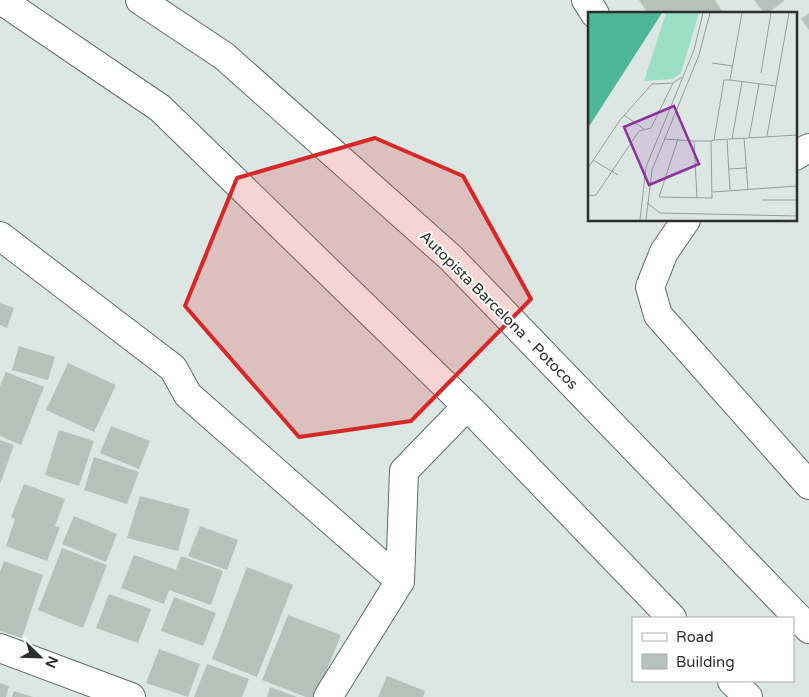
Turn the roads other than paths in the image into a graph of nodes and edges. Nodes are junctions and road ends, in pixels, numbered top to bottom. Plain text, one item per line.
1 (1, 0) edge
2 (140, 0) edge
3 (586, 0) edge
4 (594, 12) edge
5 (809, 148) edge
6 (796, 155) edge
7 (687, 221) edge
8 (0, 236) edge
9 (467, 406) junction
10 (809, 485) edge
11 (400, 581) junction
12 (671, 617) edge
13 (809, 629) edge
14 (0, 648) edge
15 (733, 682) edge
16 (131, 697) edge
17 (328, 697) edge
18 (748, 697) edge

1 - 9 street
2 - 13 street, Autopista Barcelona - Potocos
3 - 4 street
5 - 6 street
7 - 10 street
8 - 11 street
9 - 11 street
9 - 12 street
11 - 17 street
14 - 16 street
15 - 18 street

